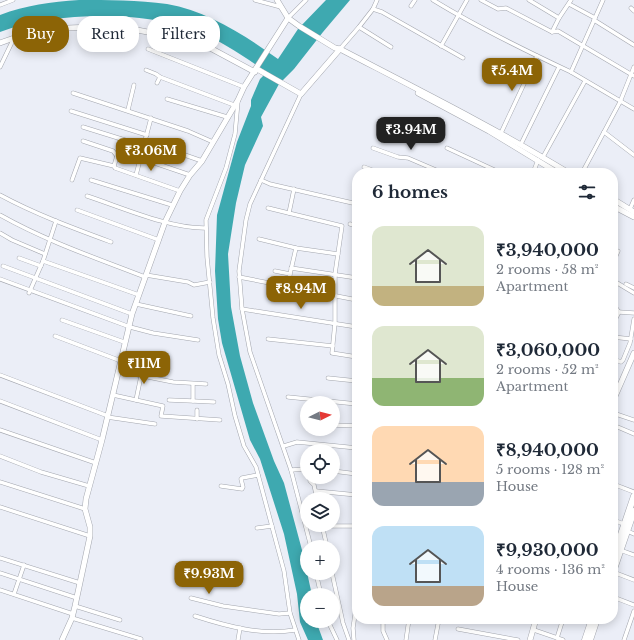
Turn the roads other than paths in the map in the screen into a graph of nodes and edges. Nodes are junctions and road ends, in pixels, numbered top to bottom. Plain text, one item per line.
1 (13, 0) edge
2 (255, 0) edge
3 (277, 0) edge
4 (306, 0) edge
5 (377, 0) edge
6 (415, 0) edge
7 (433, 0) edge
8 (467, 0) edge
9 (481, 0) edge
10 (530, 0) edge
11 (603, 0) edge
12 (570, 2) edge
13 (0, 4) edge
14 (411, 6) dead end
15 (281, 7) junction
16 (373, 9) junction
17 (458, 16) junction
18 (288, 18) junction
19 (559, 18) junction
20 (595, 19) junction
21 (69, 28) edge
22 (360, 28) junction
23 (552, 32) junction
24 (12, 39) edge
25 (12, 42) edge
26 (0, 43) edge
27 (634, 44) edge
28 (583, 45) junction
29 (441, 46) junction
30 (391, 47) dead end
31 (338, 49) junction
32 (156, 52) edge
33 (536, 56) junction
34 (463, 58) dead end
35 (0, 67) edge
36 (559, 67) junction
37 (634, 67) edge
38 (146, 70) dead end
39 (258, 70) junction
40 (570, 72) junction
41 (632, 75) edge
42 (160, 77) junction
43 (585, 81) junction
44 (157, 83) dead end
45 (134, 85) dead end
46 (244, 87) junction
47 (73, 92) dead end
48 (301, 94) junction
49 (167, 99) dead end
50 (238, 100) junction
51 (620, 102) junction
52 (234, 105) junction
53 (634, 109) edge
54 (128, 110) junction
55 (71, 111) dead end
56 (227, 117) junction
57 (151, 118) junction
58 (83, 127) dead end
59 (604, 132) junction
60 (501, 133) junction
61 (147, 135) junction
62 (83, 140) dead end
63 (214, 142) junction
64 (521, 144) junction
65 (144, 145) junction
66 (373, 148) dead end
67 (447, 148) dead end
68 (634, 155) edge
69 (117, 156) junction
70 (140, 158) junction
71 (540, 158) junction
72 (202, 161) junction
73 (114, 166) junction
74 (431, 168) edge
75 (490, 168) edge
76 (535, 168) edge
77 (552, 168) edge
78 (559, 168) edge
79 (585, 168) edge
80 (136, 175) junction
81 (190, 175) junction
82 (72, 180) dead end
83 (91, 180) dead end
84 (261, 180) junction
85 (294, 190) junction
86 (180, 191) junction
87 (0, 195) edge
88 (87, 196) dead end
89 (634, 200) edge
90 (618, 202) edge
91 (352, 203) edge
92 (172, 205) junction
93 (268, 208) dead end
94 (618, 209) edge
95 (77, 210) dead end
96 (632, 210) edge
97 (289, 213) junction
98 (0, 215) edge
99 (634, 217) edge
100 (56, 222) junction
101 (165, 222) junction
102 (206, 228) junction
103 (0, 233) edge
104 (50, 239) junction
105 (159, 240) junction
106 (259, 240) dead end
107 (111, 242) dead end
108 (296, 248) junction
109 (45, 254) junction
110 (338, 254) junction
111 (19, 258) dead end
112 (43, 261) junction
113 (4, 266) dead end
114 (41, 266) junction
115 (291, 268) junction
116 (274, 271) dead end
117 (290, 274) junction
118 (335, 274) junction
119 (145, 276) junction
120 (239, 277) junction
121 (352, 277) edge
122 (36, 278) junction
123 (0, 279) edge
124 (210, 282) junction
125 (618, 283) edge
126 (626, 284) dead end
127 (289, 286) junction
128 (634, 288) edge
129 (30, 292) junction
130 (634, 293) edge
131 (139, 295) junction
132 (335, 296) junction
133 (352, 299) edge
134 (136, 304) junction
135 (242, 309) junction
136 (619, 312) edge
137 (634, 313) edge
138 (132, 314) junction
139 (191, 316) dead end
140 (634, 319) edge
141 (62, 320) dead end
142 (335, 323) junction
143 (352, 326) edge
144 (130, 327) junction
145 (55, 336) dead end
146 (618, 338) edge
147 (268, 339) dead end
148 (198, 340) dead end
149 (124, 342) junction
150 (632, 342) edge
151 (333, 346) junction
152 (634, 353) edge
153 (352, 356) edge
154 (618, 360) edge
155 (121, 361) junction
156 (118, 371) junction
157 (0, 375) edge
158 (141, 376) junction
159 (328, 378) dead end
160 (352, 380) edge
161 (193, 384) junction
162 (206, 384) dead end
163 (619, 387) edge
164 (113, 395) junction
165 (288, 397) dead end
166 (136, 400) junction
167 (169, 400) dead end
168 (0, 401) edge
169 (193, 401) junction
170 (214, 402) dead end
171 (352, 403) edge
172 (197, 410) dead end
173 (618, 415) edge
174 (107, 416) junction
175 (197, 419) junction
176 (220, 420) dead end
177 (634, 420) edge
178 (155, 424) dead end
179 (340, 425) edge
180 (352, 426) edge
181 (618, 427) edge
182 (0, 430) edge
183 (634, 434) edge
184 (102, 440) junction
185 (284, 446) junction
186 (352, 448) edge
187 (0, 456) edge
188 (96, 463) junction
189 (300, 469) edge
190 (292, 470) junction
191 (340, 472) edge
192 (352, 473) edge
193 (258, 475) junction
194 (0, 482) edge
195 (313, 484) edge
196 (90, 486) junction
197 (221, 486) dead end
198 (618, 486) edge
199 (316, 491) joint
200 (634, 492) edge
201 (352, 495) edge
202 (634, 496) edge
203 (0, 507) edge
204 (85, 509) junction
205 (634, 514) edge
206 (618, 522) edge
207 (624, 524) junction
208 (272, 526) junction
209 (340, 526) edge
210 (352, 526) edge
211 (257, 528) dead end
212 (627, 531) junction
213 (634, 534) edge
214 (90, 536) junction
215 (308, 540) edge
216 (618, 541) edge
217 (619, 549) junction
218 (618, 553) edge
219 (634, 555) edge
220 (0, 558) edge
221 (24, 565) junction
222 (0, 573) edge
223 (618, 574) edge
224 (19, 580) junction
225 (334, 580) edge
226 (634, 580) edge
227 (80, 583) junction
228 (0, 590) edge
229 (14, 594) junction
230 (77, 598) junction
231 (192, 598) dead end
232 (618, 599) edge
233 (75, 606) junction
234 (634, 606) edge
235 (634, 611) edge
236 (290, 613) junction
237 (72, 616) junction
238 (195, 616) dead end
239 (120, 620) dead end
240 (354, 624) edge
241 (383, 624) edge
242 (408, 624) edge
243 (438, 624) edge
244 (534, 624) edge
245 (561, 624) edge
246 (590, 624) edge
247 (596, 624) edge
248 (240, 628) junction
249 (331, 628) edge
250 (458, 629) dead end
251 (295, 630) junction
252 (534, 630) junction
253 (556, 638) junction
254 (141, 639) dead end
255 (62, 640) edge
256 (238, 640) edge
257 (298, 640) edge
258 (337, 640) edge
259 (349, 640) edge
260 (354, 640) edge
261 (387, 640) edge
262 (406, 640) edge
263 (436, 640) edge
264 (518, 640) edge
265 (530, 640) edge
266 (563, 640) edge
267 (585, 640) edge
268 (590, 640) edge
269 (624, 640) edge

1 - 13 street
2 - 15 street
3 - 15 street
4 - 18 street
5 - 16 street
6 - 14 street
7 - 17 street
8 - 17 street
9 - 23 street
10 - 19 street
11 - 20 street
12 - 19 street
12 - 20 street
15 - 18 street
16 - 22 street
16 - 29 street
17 - 29 street
17 - 33 street
18 - 31 street
18 - 39 street
19 - 23 street
20 - 27 street
20 - 28 street
21 - 39 street
22 - 30 street
22 - 31 street
23 - 28 street
24 - 26 street
25 - 35 street
28 - 40 street
28 - 41 street
29 - 34 street
31 - 48 street
31 - 60 street
31 - 71 street
32 - 46 street
33 - 36 street
33 - 60 street
36 - 40 street
36 - 64 street
37 - 41 street
38 - 42 street
39 - 46 street
39 - 48 street
40 - 43 street
41 - 51 street
42 - 44 street
42 - 52 street
43 - 51 street
43 - 71 street
45 - 54 street
46 - 50 street
47 - 54 street
48 - 84 street
49 - 56 street
50 - 52 street
50 - 102 street
51 - 53 street
51 - 59 street
52 - 56 street
54 - 57 street
55 - 61 street
56 - 63 street
57 - 61 street
57 - 63 street
58 - 65 street
59 - 68 street
59 - 79 street
60 - 64 street
61 - 65 street
62 - 69 street
63 - 72 street
64 - 71 street
65 - 70 street
65 - 72 street
66 - 74 street
67 - 75 street
69 - 70 street
69 - 73 street
70 - 80 street
70 - 81 street
71 - 76 street
71 - 77 street
71 - 78 street
72 - 81 street
73 - 80 street
73 - 82 street
80 - 86 street
81 - 86 street
83 - 92 street
84 - 85 street
84 - 120 street
85 - 91 street
85 - 97 street
86 - 92 street
87 - 100 street
88 - 101 street
89 - 96 street
90 - 96 street
92 - 101 street
93 - 97 street
94 - 99 street
95 - 105 street
97 - 110 street
98 - 104 street
100 - 104 street
100 - 107 street
101 - 102 street
101 - 105 street
102 - 124 street
103 - 109 street
104 - 109 street
104 - 119 street
105 - 119 street
106 - 108 street
108 - 110 street
108 - 115 street
109 - 112 street
110 - 118 street
111 - 114 street
112 - 114 street
112 - 131 street
113 - 122 street
114 - 122 street
115 - 117 street
115 - 118 street
116 - 117 street
117 - 127 street
118 - 121 street
118 - 132 street
119 - 124 street
119 - 131 street
120 - 127 street
120 - 135 street
122 - 129 street
122 - 138 street
123 - 129 street
124 - 193 street
125 - 130 street
126 - 128 street
127 - 132 street
129 - 144 street
131 - 134 street
132 - 133 street
132 - 142 street
134 - 138 street
134 - 139 street
135 - 142 street
135 - 185 street
136 - 137 street
138 - 144 street
140 - 150 street
141 - 149 street
142 - 143 street
142 - 151 street
144 - 148 street
144 - 149 street
145 - 155 street
146 - 150 street
147 - 151 street
149 - 155 street
150 - 154 street
151 - 153 street
152 - 163 street
155 - 156 street
156 - 158 street
156 - 164 street
157 - 174 street
158 - 161 street
158 - 166 street
159 - 160 street
161 - 162 street
161 - 169 street
164 - 166 street
164 - 174 street
165 - 171 street
166 - 175 street
167 - 169 street
168 - 184 street
169 - 170 street
172 - 175 street
173 - 177 street
174 - 178 street
174 - 184 street
175 - 176 street
179 - 180 street
181 - 183 street
182 - 188 street
184 - 188 street
185 - 186 street
185 - 190 street
187 - 196 street
188 - 196 street
189 - 190 street
190 - 215 street
191 - 192 street
193 - 197 street
193 - 208 street
194 - 204 street
195 - 199 street
196 - 204 street
198 - 200 street
199 - 201 street
202 - 207 highway
203 - 214 street
204 - 214 street
205 - 212 highway
206 - 207 street
207 - 216 highway
208 - 211 street
208 - 236 street
209 - 210 street
212 - 213 street
212 - 216 highway
214 - 227 street
216 - 217 highway
217 - 218 highway
217 - 219 street
220 - 221 street
221 - 224 street
221 - 227 street
222 - 224 street
223 - 226 street
224 - 229 street
224 - 230 street
225 - 259 street
227 - 230 street
228 - 229 street
229 - 237 street
230 - 233 street
231 - 236 street
232 - 234 street
233 - 237 street
233 - 239 street
235 - 269 street
236 - 251 street
237 - 254 street
237 - 255 street
238 - 248 street
240 - 260 street
241 - 261 street
242 - 262 street
243 - 263 street
244 - 252 street
245 - 253 street
246 - 267 highway
247 - 268 highway
248 - 251 street
248 - 256 street
249 - 258 street
250 - 264 street
251 - 257 street
252 - 253 street
252 - 265 street
253 - 266 street

